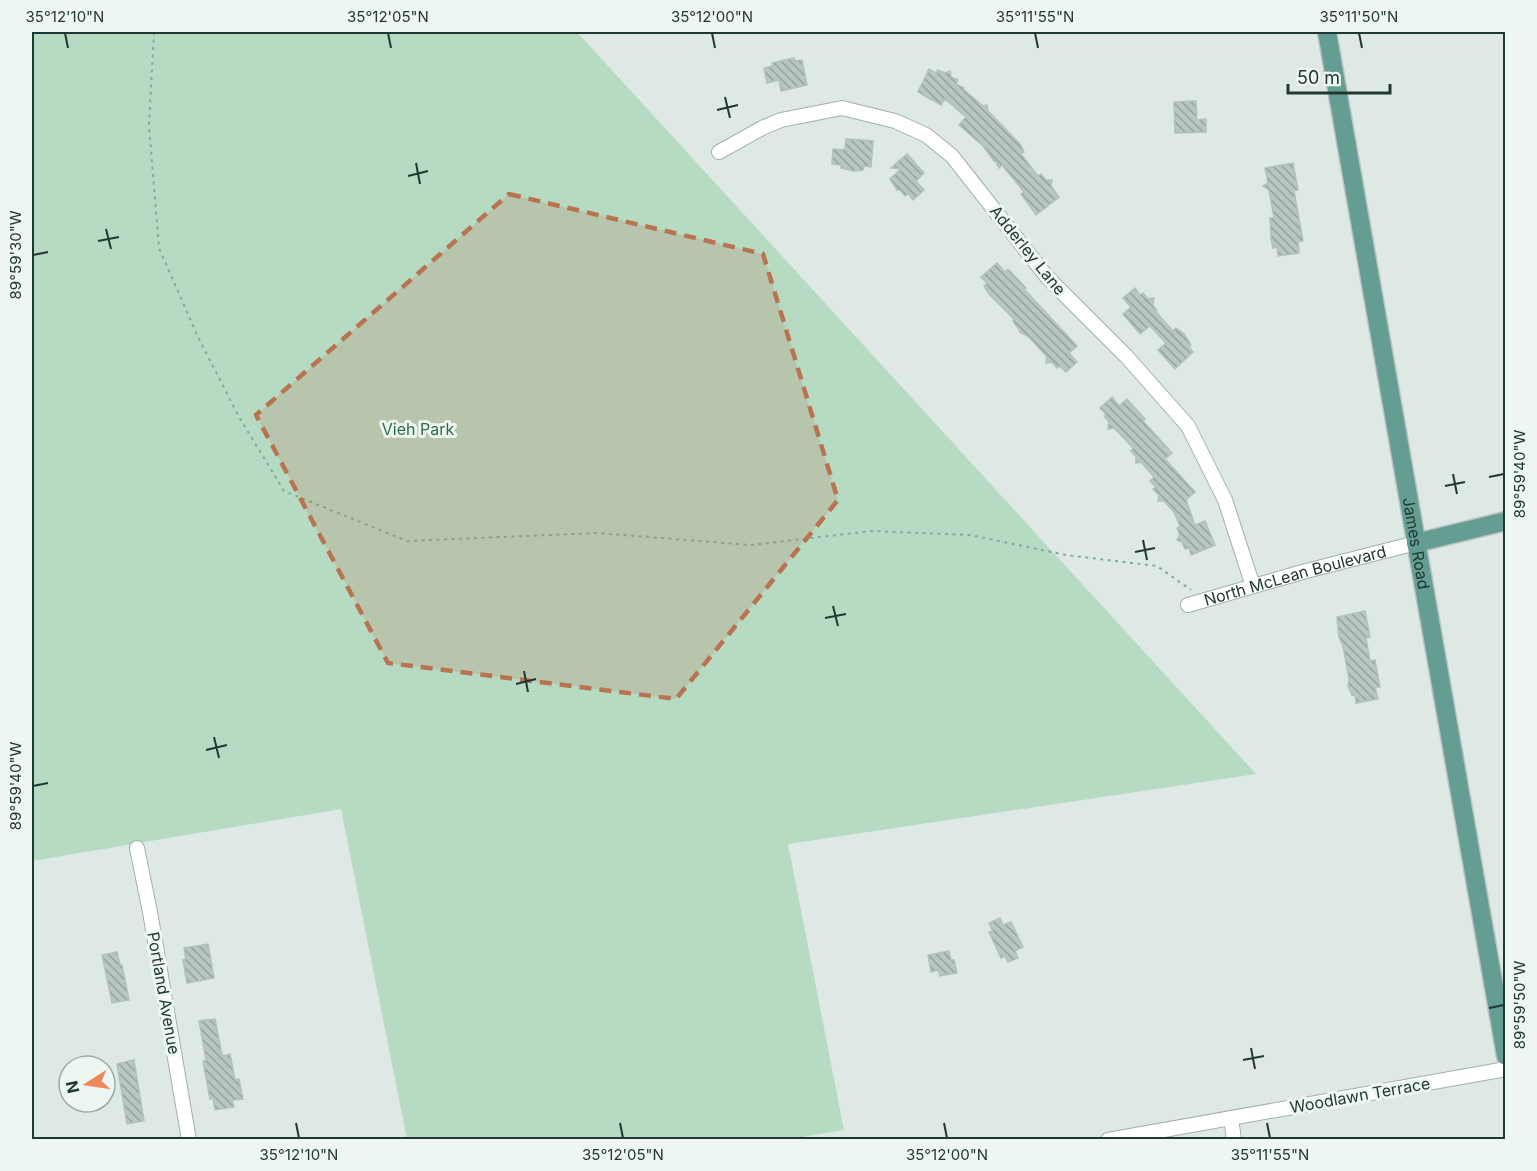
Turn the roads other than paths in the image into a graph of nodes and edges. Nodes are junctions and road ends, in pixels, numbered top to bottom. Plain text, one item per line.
1 (1327, 32) edge
2 (719, 152) dead end
3 (1506, 521) edge
4 (1416, 543) junction
5 (1253, 586) junction
6 (1188, 605) dead end
7 (137, 848) dead end
8 (1500, 993) edge
9 (1506, 1056) edge
10 (1506, 1069) edge
11 (1231, 1118) junction
12 (189, 1140) edge
13 (1108, 1140) edge
14 (1234, 1140) edge

1 - 4 main road, James Road
2 - 5 street, Adderley Lane
3 - 4 main road, North McLean Boulevard
4 - 5 street, North McLean Boulevard
4 - 8 main road, James Road
5 - 6 street, North McLean Boulevard
7 - 12 street, Portland Avenue
8 - 9 main road, James Road
10 - 11 street, Woodlawn Terrace
11 - 13 street, Woodlawn Terrace
11 - 14 street

